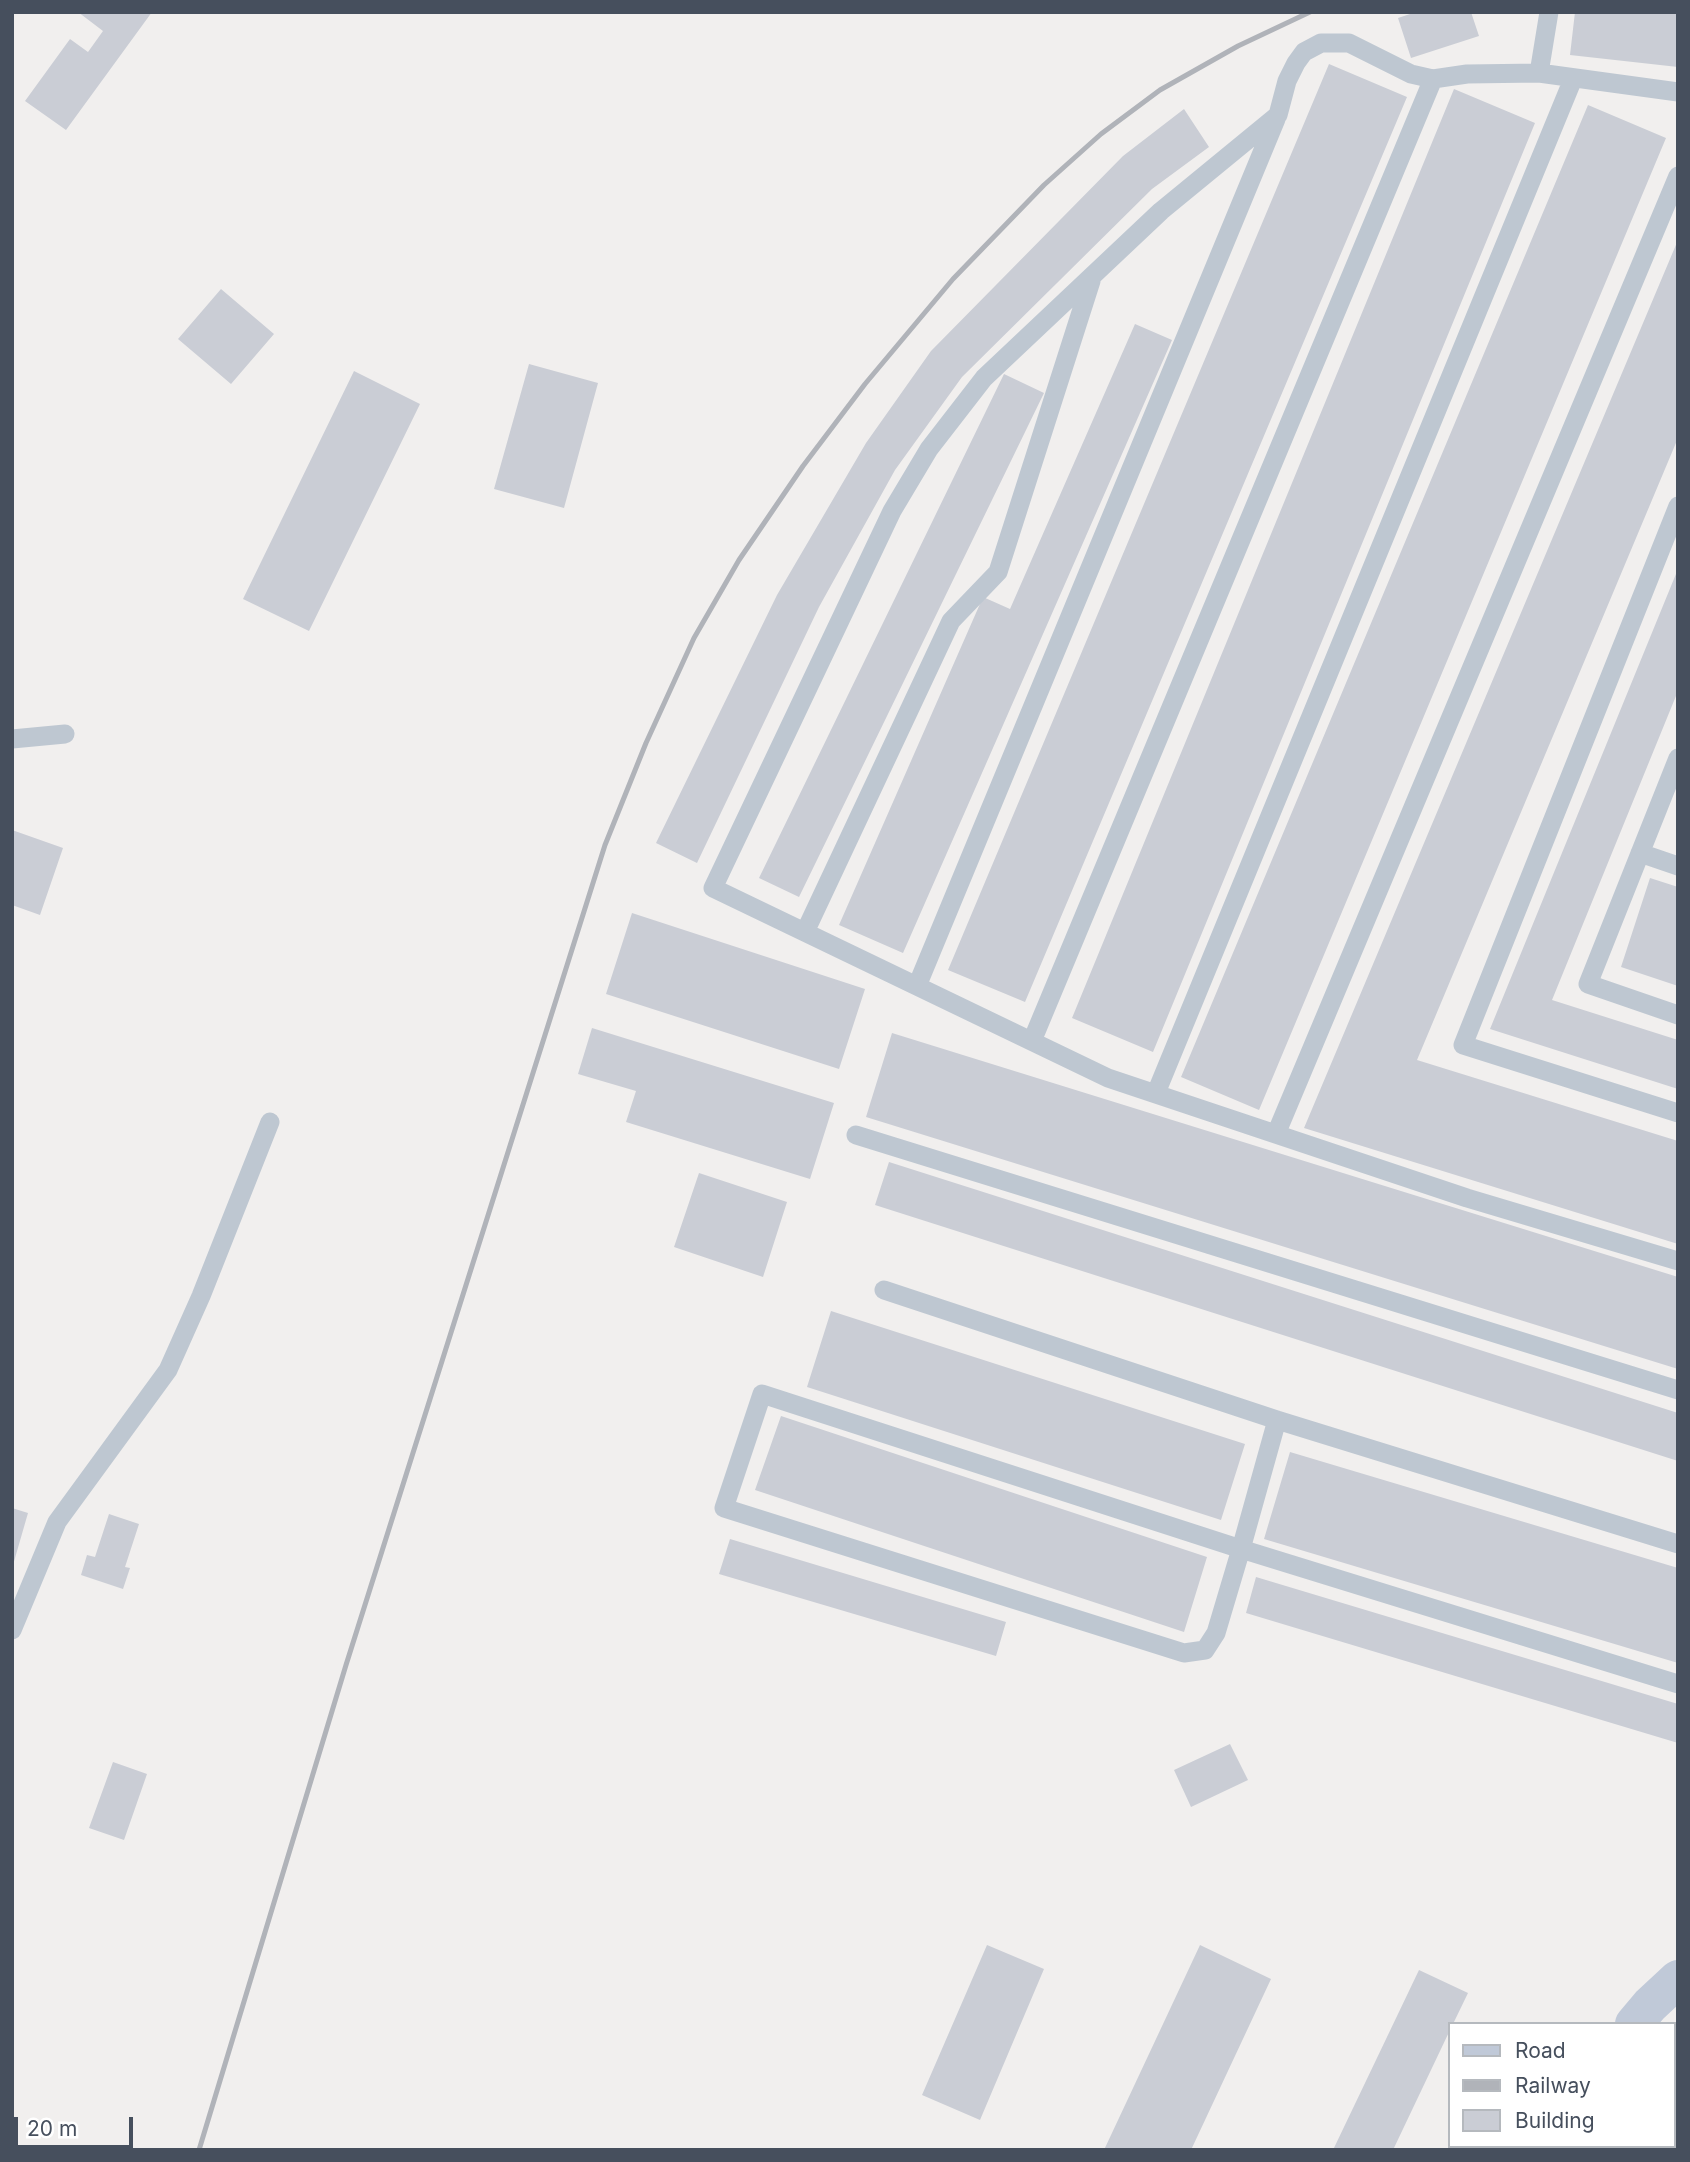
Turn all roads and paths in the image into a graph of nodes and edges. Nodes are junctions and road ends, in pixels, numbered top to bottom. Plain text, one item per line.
1 (1549, 12) edge
2 (1539, 73) junction
3 (1433, 79) junction
4 (1573, 79) junction
5 (1678, 92) edge
6 (1278, 115) junction
7 (1678, 176) edge
8 (1092, 278) junction
9 (1678, 506) edge
10 (65, 734) dead end
11 (12, 739) edge
12 (1678, 758) edge
13 (1640, 853) junction
14 (1678, 866) edge
15 (806, 932) junction
16 (917, 986) junction
17 (1678, 1015) edge
18 (1032, 1041) junction
19 (1156, 1093) junction
20 (1678, 1112) edge
21 (270, 1122) dead end
22 (1276, 1134) junction
23 (856, 1135) dead end
24 (1678, 1261) edge
25 (884, 1290) dead end
26 (1678, 1390) edge
27 (1278, 1420) junction
28 (1678, 1544) edge
29 (1241, 1549) junction
30 (12, 1630) edge
31 (1678, 1684) edge
32 (1678, 1979) edge
33 (1636, 2022) edge

1 - 2 lane
2 - 3 lane
2 - 4 lane
3 - 6 lane
3 - 18 lane
4 - 5 lane
4 - 19 lane
6 - 8 lane
6 - 16 lane
7 - 22 lane
8 - 15 lane
8 - 15 lane
9 - 20 lane
10 - 11 lane
12 - 13 lane
13 - 14 lane
13 - 17 lane
15 - 16 lane
16 - 18 lane
18 - 19 lane
19 - 22 lane
21 - 30 lane
22 - 24 lane
23 - 26 lane
25 - 27 lane
27 - 28 lane
27 - 29 lane
29 - 29 lane
29 - 31 lane
32 - 33 street

